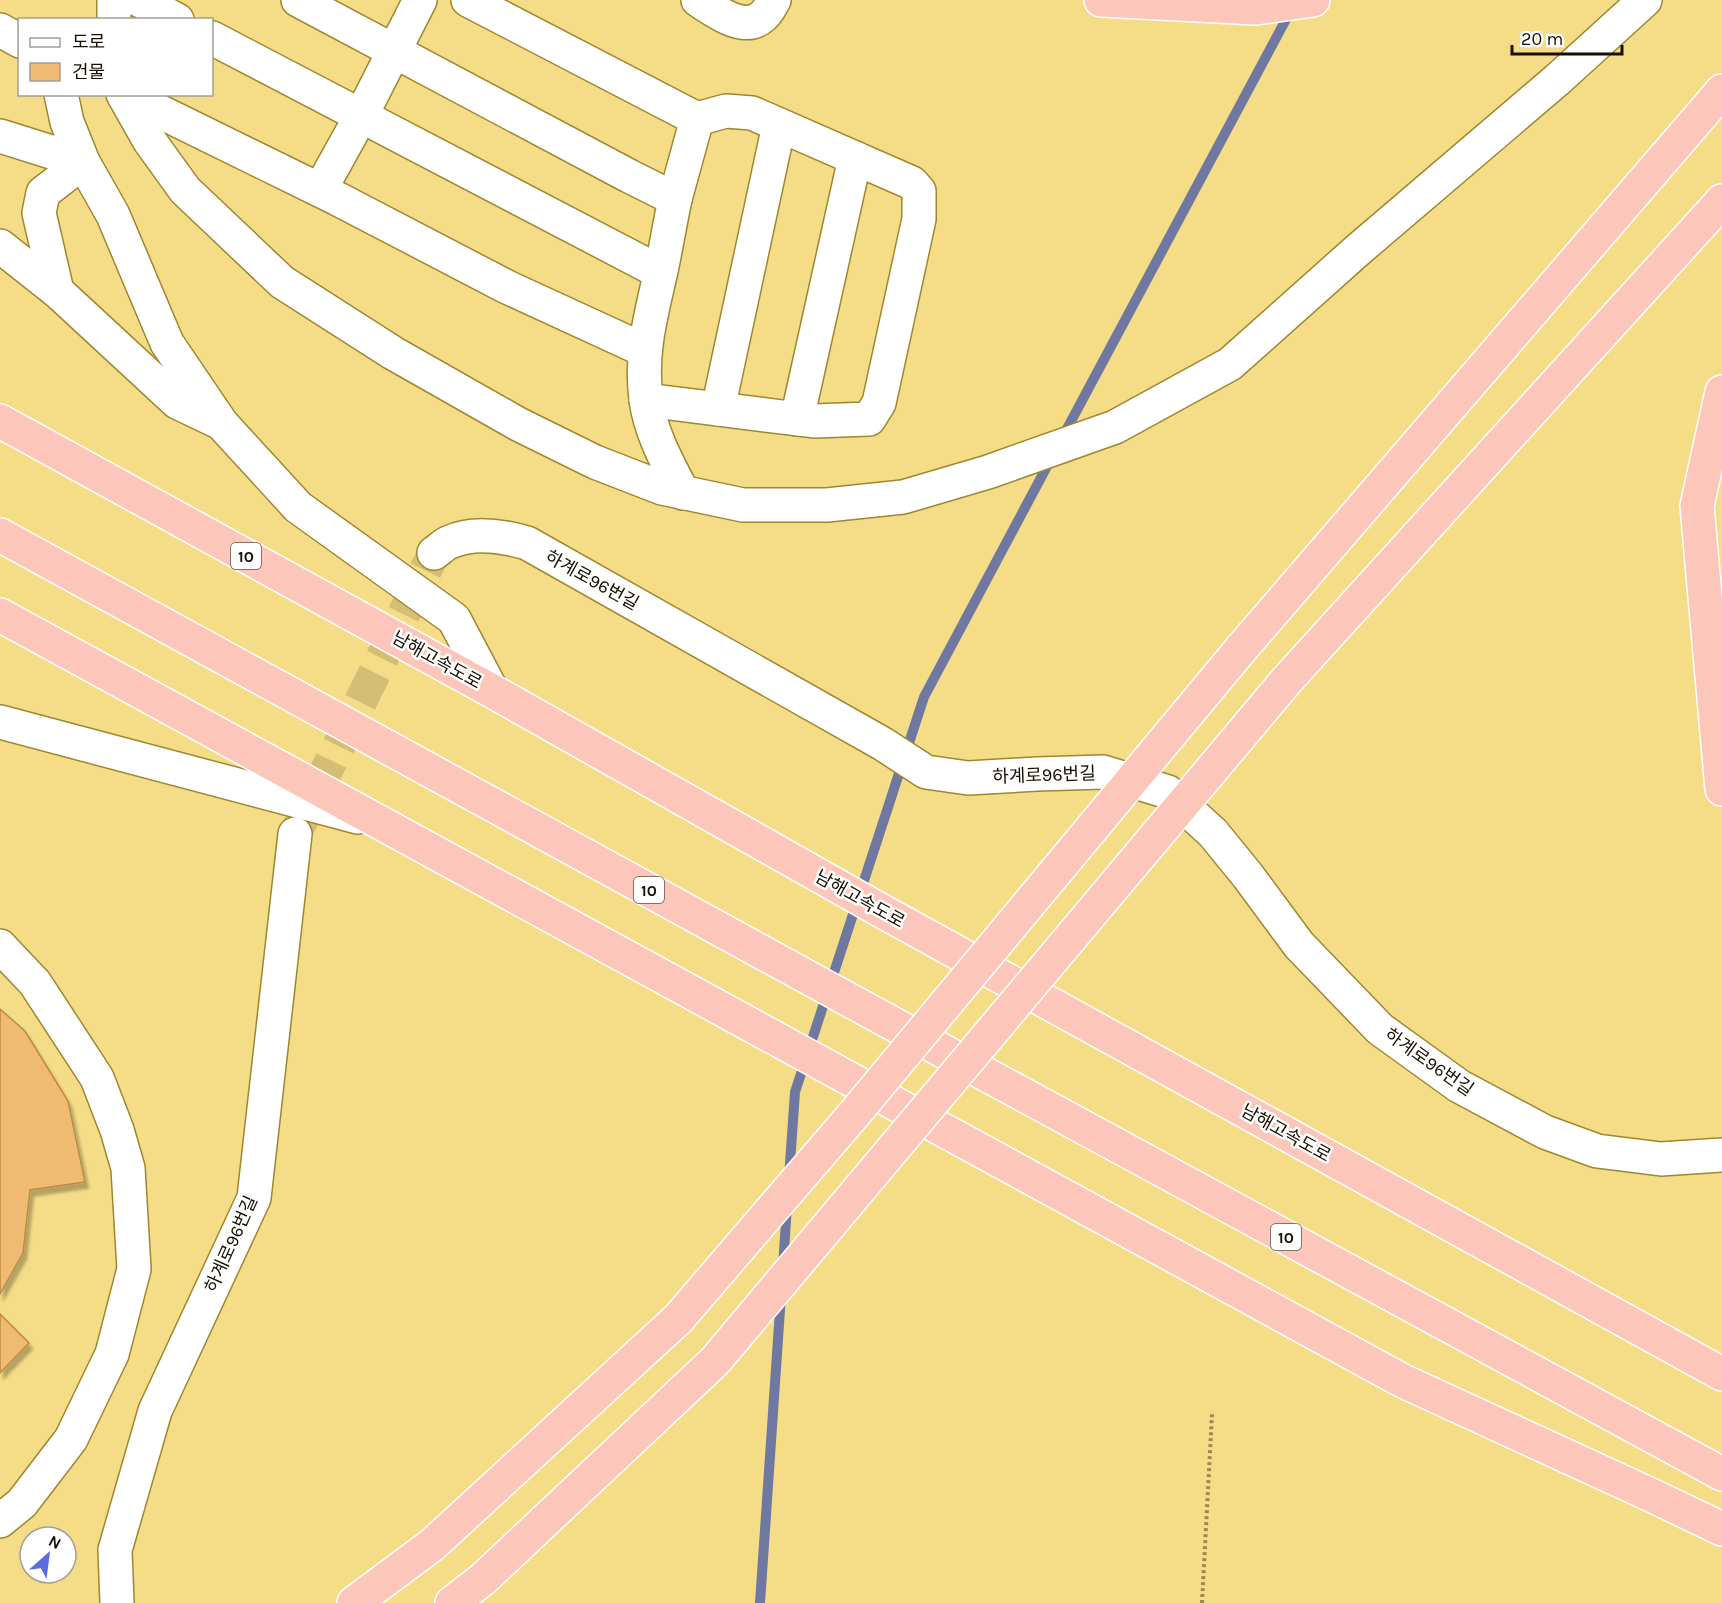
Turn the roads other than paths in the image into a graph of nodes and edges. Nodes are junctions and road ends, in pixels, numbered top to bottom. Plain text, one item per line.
1 (114, 0) edge
2 (139, 0) edge
3 (298, 0) edge
4 (420, 0) edge
5 (468, 0) edge
6 (698, 0) edge
7 (774, 0) edge
8 (1101, 0) edge
9 (1313, 0) edge
10 (1645, 0) edge
11 (114, 18) edge
12 (173, 18) edge
13 (0, 30) edge
14 (213, 39) edge
15 (18, 40) edge
16 (393, 51) junction
17 (1722, 91) edge
18 (61, 96) edge
19 (125, 96) edge
20 (128, 96) edge
21 (361, 116) junction
22 (697, 119) junction
23 (779, 125) junction
24 (0, 136) edge
25 (855, 158) junction
26 (83, 162) junction
27 (320, 190) junction
28 (675, 199) junction
29 (1722, 201) edge
30 (0, 246) edge
31 (660, 273) junction
32 (57, 291) junction
33 (644, 350) junction
34 (1722, 392) edge
35 (646, 400) junction
36 (718, 409) junction
37 (797, 419) junction
38 (0, 421) edge
39 (222, 424) junction
40 (683, 493) junction
41 (0, 534) edge
42 (434, 553) tunnel mouth
43 (0, 615) edge
44 (492, 691) junction
45 (0, 722) edge
46 (1722, 789) edge
47 (389, 825) junction
48 (295, 834) tunnel mouth
49 (0, 946) edge
50 (1722, 1155) edge
51 (1722, 1374) edge
52 (1722, 1474) edge
53 (0, 1521) edge
54 (1722, 1529) edge
55 (117, 1603) edge
56 (354, 1603) edge
57 (452, 1603) edge

1 - 11 street
2 - 12 street
3 - 16 street
4 - 16 street
5 - 22 street
6 - 7 street
8 - 9 highway
10 - 40 street
13 - 15 street
14 - 21 street
16 - 21 street
16 - 28 street
17 - 56 highway, bridge
18 - 26 street
19 - 40 street
20 - 27 street
21 - 27 street
21 - 31 street
22 - 23 street
22 - 28 street
23 - 25 street
23 - 36 street
24 - 26 street
25 - 37 street
25 - 37 street
26 - 32 street
26 - 39 street
27 - 33 street
28 - 31 street
29 - 57 highway, bridge
30 - 32 street
31 - 33 street
32 - 39 street
33 - 35 street
34 - 46 highway
35 - 36 street
35 - 40 street
36 - 37 street
38 - 44 highway, 남해고속도로 / 10
39 - 44 street
41 - 52 highway, 10
42 - 50 street, 하계로96번길
43 - 47 highway
44 - 51 highway, 남해고속도로 / 10
45 - 47 street
47 - 54 highway
48 - 55 street, 하계로96번길
49 - 53 street

